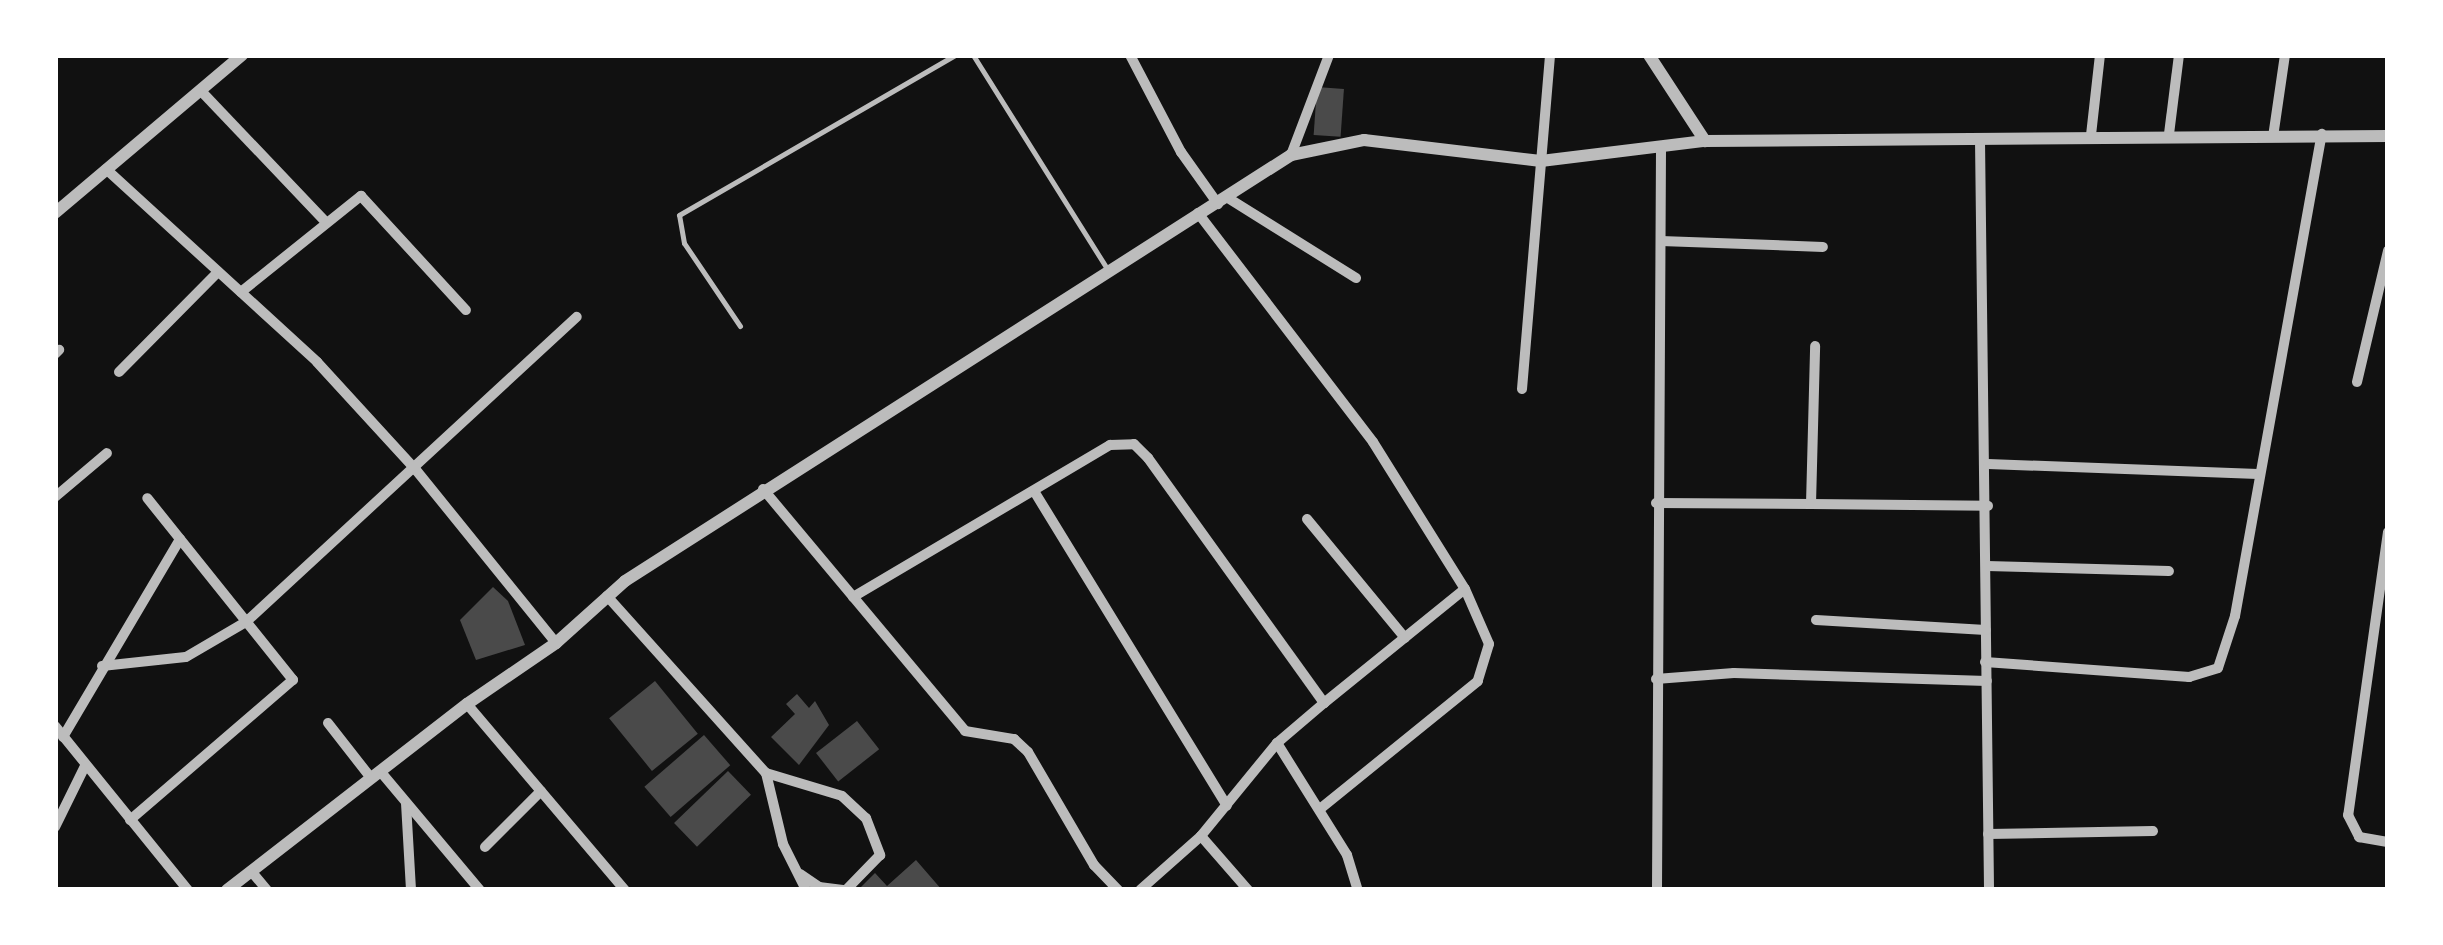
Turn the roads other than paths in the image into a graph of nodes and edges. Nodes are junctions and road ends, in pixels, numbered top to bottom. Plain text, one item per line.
1 (242, 55) edge
2 (955, 55) edge
3 (973, 55) edge
4 (1130, 55) edge
5 (1329, 55) edge
6 (1550, 55) edge
7 (1649, 55) edge
8 (2100, 55) edge
9 (2179, 55) edge
10 (2284, 55) edge
11 (202, 92) junction
12 (2169, 134) junction
13 (2322, 134) junction
14 (2091, 135) junction
15 (2388, 136) edge
16 (2273, 137) junction
17 (1980, 140) junction
18 (1705, 141) junction
19 (1661, 152) junction
20 (1291, 155) junction
21 (1542, 161) junction
22 (106, 169) junction
23 (1223, 201) junction
24 (55, 213) edge
25 (1198, 213) junction
26 (324, 220) junction
27 (1662, 241) junction
28 (1823, 248) dead end
29 (2388, 251) edge
30 (218, 272) junction
31 (1110, 272) junction
32 (1356, 278) dead end
33 (240, 292) junction
34 (466, 310) dead end
35 (577, 317) dead end
36 (740, 326) dead end
37 (1815, 346) dead end
38 (119, 372) dead end
39 (2358, 382) dead end
40 (1522, 389) dead end
41 (106, 453) dead end
42 (1988, 464) junction
43 (416, 470) junction
44 (2258, 474) junction
45 (763, 488) junction
46 (1034, 491) junction
47 (55, 496) edge
48 (147, 498) dead end
49 (1656, 503) junction
50 (1812, 504) junction
51 (1988, 506) junction
52 (1308, 519) dead end
53 (2388, 532) edge
54 (180, 540) junction
55 (1987, 566) junction
56 (2169, 572) dead end
57 (1465, 589) junction
58 (607, 596) junction
59 (853, 597) junction
60 (1816, 620) dead end
61 (246, 622) junction
62 (1986, 630) junction
63 (1404, 638) junction
64 (556, 644) junction
65 (1985, 662) junction
66 (102, 666) junction
67 (1656, 679) junction
68 (1987, 681) junction
69 (1324, 703) junction
70 (467, 704) junction
71 (328, 723) dead end
72 (55, 726) edge
73 (63, 736) junction
74 (1277, 743) junction
75 (85, 766) junction
76 (766, 773) junction
77 (375, 775) junction
78 (541, 791) junction
79 (406, 800) junction
80 (1227, 806) junction
81 (1320, 809) junction
82 (130, 820) junction
83 (55, 827) edge
84 (2153, 831) dead end
85 (1988, 834) junction
86 (1201, 836) junction
87 (2388, 842) edge
88 (484, 847) dead end
89 (251, 871) junction
90 (798, 873) junction
91 (188, 890) edge
92 (227, 890) edge
93 (267, 890) edge
94 (412, 890) edge
95 (480, 890) edge
96 (625, 890) edge
97 (806, 890) edge
98 (845, 890) edge
99 (1118, 890) edge
100 (1140, 890) edge
101 (1248, 890) edge
102 (1358, 890) edge
103 (1658, 890) edge
104 (1990, 890) edge

1 - 11 street
2 - 36 lane
3 - 31 lane
4 - 23 street
5 - 20 street
6 - 21 street
7 - 18 street
8 - 14 street
9 - 12 street
10 - 16 street
11 - 22 street
11 - 26 street
12 - 14 street
12 - 16 street
13 - 15 street
13 - 16 street
13 - 44 street
14 - 17 street
17 - 18 street
17 - 42 street
18 - 19 street
19 - 21 street
19 - 27 street
20 - 21 street
20 - 23 street
21 - 40 street
22 - 24 street
22 - 30 street
23 - 25 street
23 - 32 street
25 - 31 street
25 - 57 street
26 - 33 street
26 - 34 street
27 - 28 street
27 - 49 street
29 - 39 street
30 - 33 street
30 - 38 street
31 - 45 street
33 - 43 street
35 - 43 street
37 - 50 street
41 - 47 street
42 - 44 street
42 - 51 street
43 - 61 street
43 - 64 street
44 - 65 street
45 - 58 street
45 - 59 street
46 - 59 street
46 - 69 street
46 - 80 street
48 - 54 street
49 - 50 street
49 - 67 street
50 - 51 street
51 - 55 street
52 - 63 street
53 - 87 street
54 - 61 street
54 - 66 street
55 - 56 street
55 - 62 street
57 - 63 street
57 - 81 street
58 - 64 street
58 - 76 street
59 - 99 street
60 - 62 street
61 - 66 street
61 - 82 street
62 - 65 street
63 - 69 street
64 - 70 street
65 - 68 street
66 - 73 street
67 - 68 street
67 - 103 street
68 - 85 street
69 - 74 street
70 - 77 street
70 - 78 street
71 - 77 street
72 - 73 street
73 - 75 street
74 - 80 street
74 - 81 street
75 - 82 street
75 - 83 street
76 - 90 street
76 - 98 street
77 - 79 street
77 - 89 street
78 - 88 street
78 - 96 street
79 - 94 street
79 - 95 street
80 - 86 street
81 - 102 street
82 - 91 street
84 - 85 street
85 - 104 street
86 - 100 street
86 - 101 street
89 - 92 street
89 - 93 street
90 - 97 street
90 - 98 street

